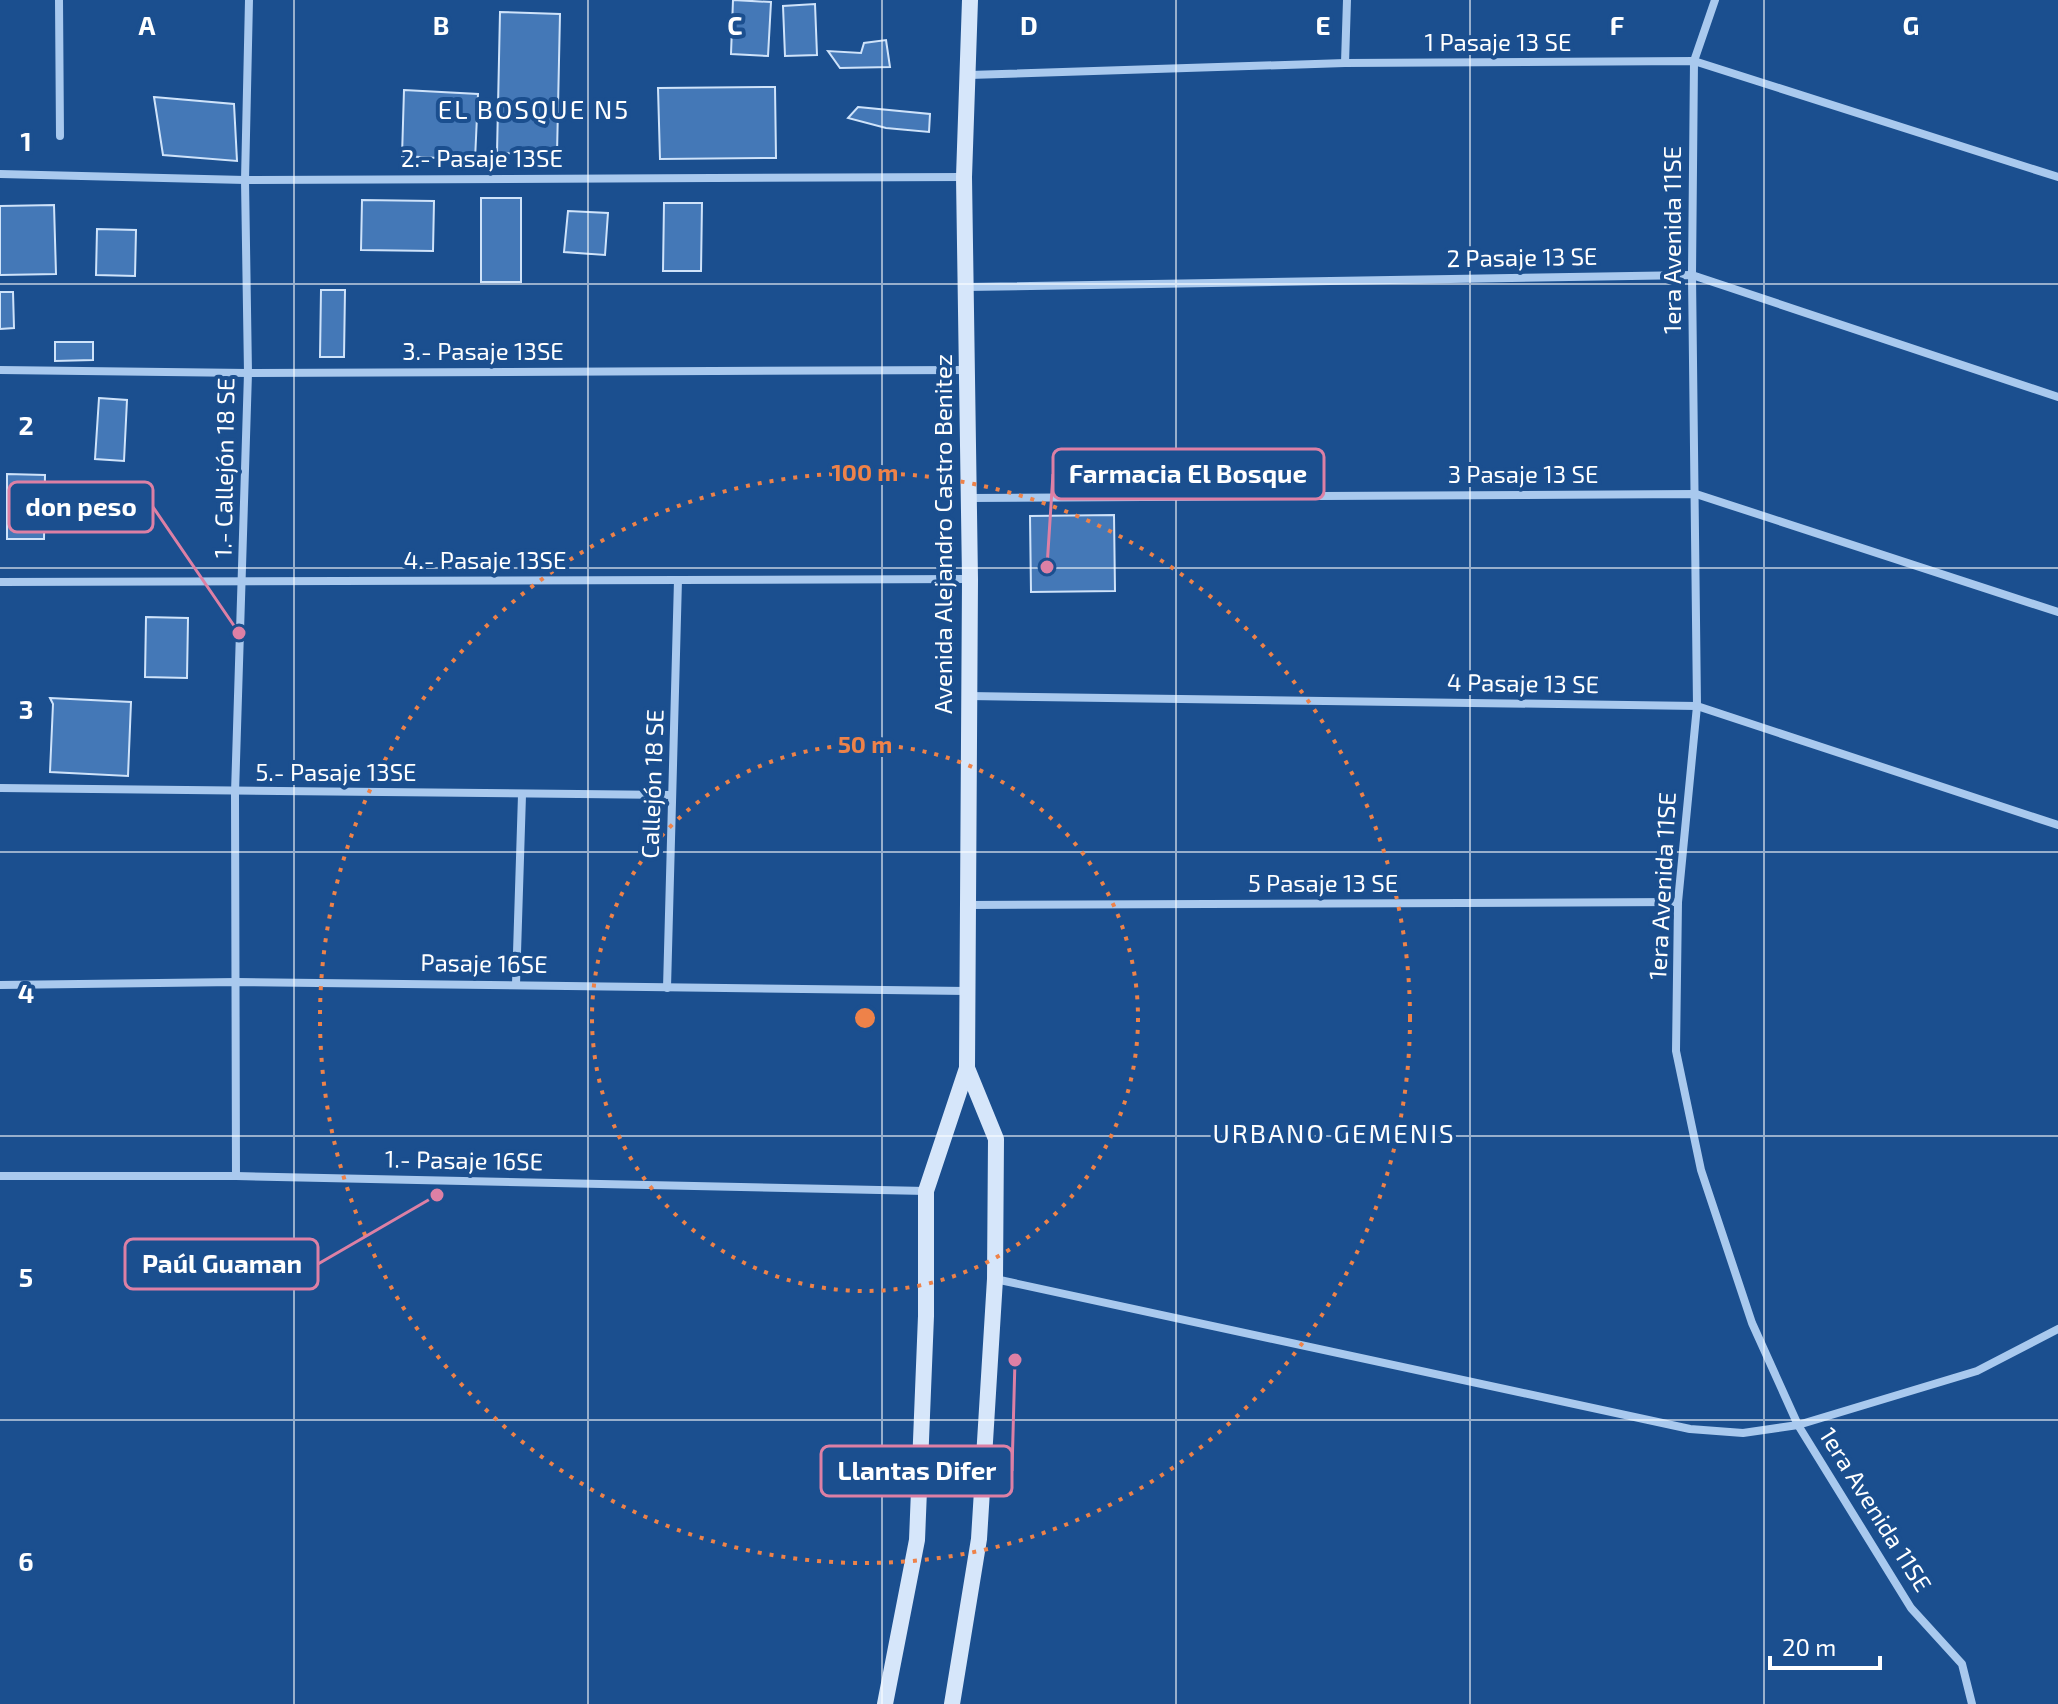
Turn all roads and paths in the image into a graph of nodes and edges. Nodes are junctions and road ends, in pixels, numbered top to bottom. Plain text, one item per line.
1 (59, 0) edge
2 (249, 0) edge
3 (970, 0) edge
4 (1347, 0) edge
5 (1715, 0) edge
6 (1694, 61) junction
7 (1345, 63) junction
8 (969, 75) junction
9 (60, 136) dead end
10 (0, 174) edge
11 (964, 177) junction
12 (2058, 177) edge
13 (245, 180) junction
14 (1692, 275) junction
15 (966, 287) junction
16 (0, 370) edge
17 (967, 370) junction
18 (248, 373) junction
19 (2058, 397) edge
20 (1696, 494) junction
21 (969, 498) junction
22 (970, 579) junction
23 (678, 580) junction
24 (0, 582) edge
25 (242, 582) junction
26 (2058, 612) edge
27 (969, 696) junction
28 (1697, 706) junction
29 (0, 788) edge
30 (235, 793) junction
31 (522, 795) junction
32 (672, 795) junction
33 (2058, 825) edge
34 (1678, 902) junction
35 (967, 905) junction
36 (237, 982) junction
37 (516, 984) junction
38 (0, 985) edge
39 (667, 988) junction
40 (967, 991) junction
41 (967, 1068) junction
42 (0, 1176) edge
43 (236, 1176) junction
44 (926, 1191) junction
45 (995, 1279) junction
46 (2058, 1329) edge
47 (1798, 1425) junction
48 (885, 1704) edge
49 (952, 1704) edge
50 (1972, 1704) edge

1 - 9 street
2 - 13 street, 1.- Callejón 18 SE
3 - 8 main road, Avenida Alejandro Castro Benitez
4 - 7 street
5 - 6 street, 1era Avenida 11SE
6 - 7 street, 1 Pasaje 13 SE
6 - 12 street, 1 Pasaje 13 SE
6 - 14 street, 1era Avenida 11SE
7 - 8 street, 1 Pasaje 13 SE
8 - 11 main road, Avenida Alejandro Castro Benitez
10 - 13 street, 2.- Pasaje 13SE
11 - 13 street, 2.- Pasaje 13SE
11 - 15 main road, Avenida Alejandro Castro Benitez
13 - 18 street, 1.- Callejón 18 SE
14 - 15 street, 2 Pasaje 13 SE
14 - 19 street, 2 Pasaje 13 SE
14 - 20 street, 1era Avenida 11SE
15 - 17 main road, Avenida Alejandro Castro Benitez
16 - 18 street, 3.- Pasaje 13SE
17 - 18 street, 3.- Pasaje 13SE
17 - 21 main road, Avenida Alejandro Castro Benitez
18 - 25 street, 1.- Callejón 18 SE
20 - 21 street, 3 Pasaje 13 SE
20 - 26 street, 3 Pasaje 13 SE
20 - 28 street, 1era Avenida 11SE
21 - 22 main road, Avenida Alejandro Castro Benitez
22 - 23 street, 4.- Pasaje 13SE
22 - 27 main road, Avenida Alejandro Castro Benitez
23 - 25 street, 4.- Pasaje 13SE
23 - 32 street, Callejón 18 SE
24 - 25 street, 4.- Pasaje 13SE
25 - 30 street, 1.- Callejón 18 SE
27 - 28 street, 4 Pasaje 13 SE
27 - 35 main road, Avenida Alejandro Castro Benitez
28 - 33 street, 4 Pasaje 13 SE
28 - 34 street, 1era Avenida 11SE
29 - 30 street, 5.- Pasaje 13SE
30 - 31 street, 5.- Pasaje 13SE
30 - 36 street, 1.- Callejón 18 SE
31 - 32 street, 5.- Pasaje 13SE
31 - 37 street
32 - 39 street, Callejón 18 SE
34 - 35 street, 5 Pasaje 13 SE
34 - 47 street, 1era Avenida 11SE
35 - 40 main road, Avenida Alejandro Castro Benitez
36 - 37 street, Pasaje 16SE
36 - 38 street, Pasaje 16SE
36 - 43 street, 1.- Callejón 18 SE
37 - 39 street, Pasaje 16SE
39 - 40 street, Pasaje 16SE
40 - 41 main road, Avenida Alejandro Castro Benitez
41 - 44 main road, Avenida Alejandro Castro Benitez
41 - 45 main road, Avenida Alejandro Castro Benitez
42 - 43 street, 1.- Pasaje 16SE
43 - 44 street, 1.- Pasaje 16SE
44 - 48 main road, Avenida Alejandro Castro Benitez
45 - 47 street
45 - 49 main road, Avenida Alejandro Castro Benitez
46 - 47 street
47 - 50 street, 1era Avenida 11SE

